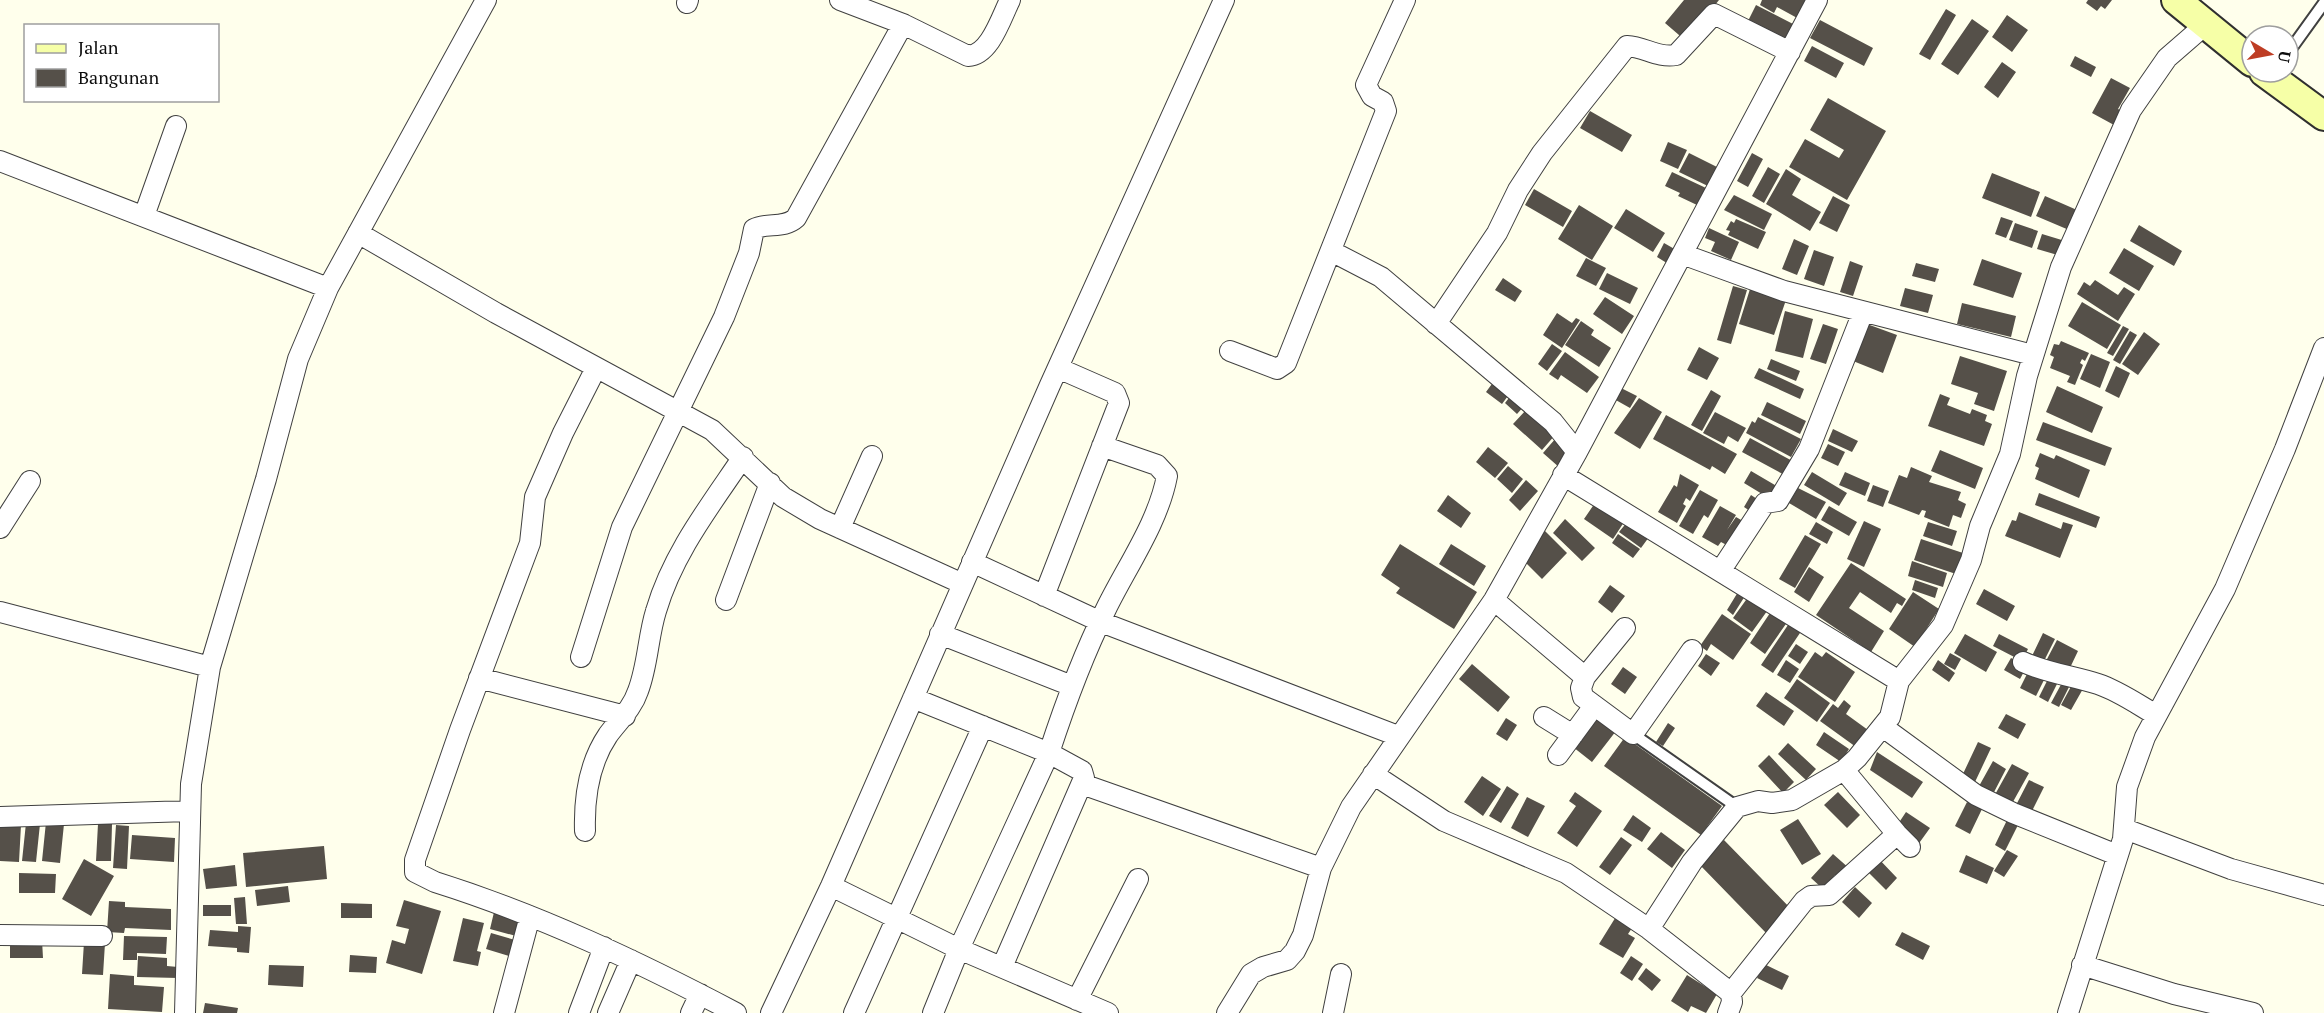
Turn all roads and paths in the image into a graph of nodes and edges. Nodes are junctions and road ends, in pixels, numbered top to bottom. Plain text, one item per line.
1 (486, 0) edge
2 (840, 0) edge
3 (1010, 0) edge
4 (1224, 0) edge
5 (1405, 0) edge
6 (1817, 0) edge
7 (2176, 0) edge
8 (2324, 3) edge
9 (903, 24) junction
10 (2205, 25) junction
11 (2300, 36) edge
12 (1790, 52) junction
13 (2240, 52) edge
14 (2282, 84) edge
15 (2324, 116) edge
16 (176, 126) dead end
17 (0, 161) edge
18 (144, 216) junction
19 (358, 233) junction
20 (1330, 251) junction
21 (1682, 254) junction
22 (328, 288) junction
23 (1863, 312) junction
24 (1436, 324) junction
25 (2324, 348) edge
26 (1230, 351) dead end
27 (2033, 356) junction
28 (596, 368) junction
29 (1058, 368) junction
30 (678, 411) junction
31 (1102, 446) junction
32 (1577, 452) junction
33 (872, 456) dead end
34 (743, 457) junction
35 (1563, 475) junction
36 (30, 480) dead end
37 (770, 483) junction
38 (0, 528) edge
39 (840, 528) junction
40 (972, 562) junction
41 (1721, 570) junction
42 (963, 584) junction
43 (1044, 596) junction
44 (726, 600) dead end
45 (1494, 600) junction
46 (0, 612) edge
47 (1101, 622) junction
48 (1625, 628) dead end
49 (940, 634) junction
50 (1692, 650) dead end
51 (581, 657) dead end
52 (2023, 662) dead end
53 (210, 667) junction
54 (1585, 677) junction
55 (479, 678) junction
56 (1899, 681) junction
57 (1072, 686) junction
58 (913, 698) junction
59 (1594, 706) junction
60 (2156, 715) junction
61 (625, 716) junction
62 (1544, 717) dead end
63 (983, 726) junction
64 (1883, 728) junction
65 (1633, 734) junction
66 (1573, 735) junction
67 (1398, 736) junction
68 (1049, 753) junction
69 (1558, 755) dead end
70 (1844, 770) junction
71 (1373, 774) junction
72 (1082, 784) junction
73 (1737, 807) junction
74 (189, 811) junction
75 (0, 817) edge
76 (2125, 829) junction
77 (585, 831) dead end
78 (2117, 855) junction
79 (1321, 868) junction
80 (1138, 879) dead end
81 (831, 886) junction
82 (2324, 895) edge
83 (530, 916) junction
84 (897, 918) junction
85 (1649, 929) junction
86 (0, 935) edge
87 (102, 936) dead end
88 (604, 947) junction
89 (959, 949) junction
90 (631, 960) junction
91 (2082, 965) junction
92 (1002, 967) junction
93 (1341, 974) dead end
94 (700, 994) junction
95 (1077, 1000) junction
96 (1732, 1007) edge
97 (185, 1013) edge
98 (504, 1013) edge
99 (579, 1013) edge
100 (608, 1013) edge
101 (690, 1013) edge
102 (736, 1013) edge
103 (771, 1013) edge
104 (854, 1013) edge
105 (933, 1013) edge
106 (1108, 1013) edge
107 (1227, 1013) edge
108 (1333, 1013) edge
109 (2068, 1013) edge
110 (2253, 1013) edge

1 - 19 street
2 - 9 street
3 - 9 street
4 - 29 street
5 - 20 street
6 - 12 street
7 - 10 main road
8 - 11 lane
9 - 30 street
10 - 13 main road
10 - 27 street
12 - 21 street
12 - 24 street
14 - 15 main road
16 - 18 street
17 - 18 street
18 - 22 street
19 - 22 street
19 - 28 street
20 - 24 street
20 - 26 street
21 - 23 street
21 - 32 street
22 - 53 street
23 - 27 street
23 - 41 street
24 - 32 street
25 - 60 street
27 - 56 street
28 - 30 street
28 - 55 street
29 - 31 street
29 - 40 street
30 - 34 street
30 - 51 street
31 - 43 street
31 - 47 street
32 - 35 street
33 - 39 street
34 - 37 street
34 - 61 street
35 - 41 street
35 - 45 street
36 - 38 street
37 - 39 street
37 - 44 street
39 - 42 street
40 - 42 street
40 - 43 street
41 - 56 street
42 - 49 street
43 - 47 street
45 - 54 street
45 - 67 street
46 - 53 street
47 - 57 street
47 - 67 street
48 - 54 street
49 - 57 street
49 - 58 street
50 - 65 street
52 - 60 street
53 - 74 street
54 - 59 street
55 - 61 street
55 - 83 street
56 - 64 street
57 - 68 street
58 - 63 street
58 - 81 street
59 - 65 street
59 - 66 street
60 - 76 street
61 - 77 street
62 - 66 street
63 - 68 street
63 - 84 street
64 - 70 street
64 - 78 street
65 - 73 lane
66 - 69 street
67 - 71 street
68 - 72 street
68 - 89 street
70 - 73 street
70 - 96 street
71 - 79 street
71 - 85 street
72 - 79 street
72 - 92 street
73 - 85 street
74 - 75 street
74 - 97 street
76 - 78 street
76 - 82 street
78 - 91 street
79 - 107 street
80 - 95 street
81 - 84 street
81 - 103 street
83 - 88 street
83 - 98 street
84 - 89 street
84 - 104 street
85 - 96 street
86 - 87 street
88 - 90 street
88 - 99 street
89 - 92 street
89 - 105 street
90 - 94 street
90 - 100 street
91 - 109 street
91 - 110 street
92 - 95 street
93 - 108 street
94 - 101 street
94 - 102 street
95 - 106 street

